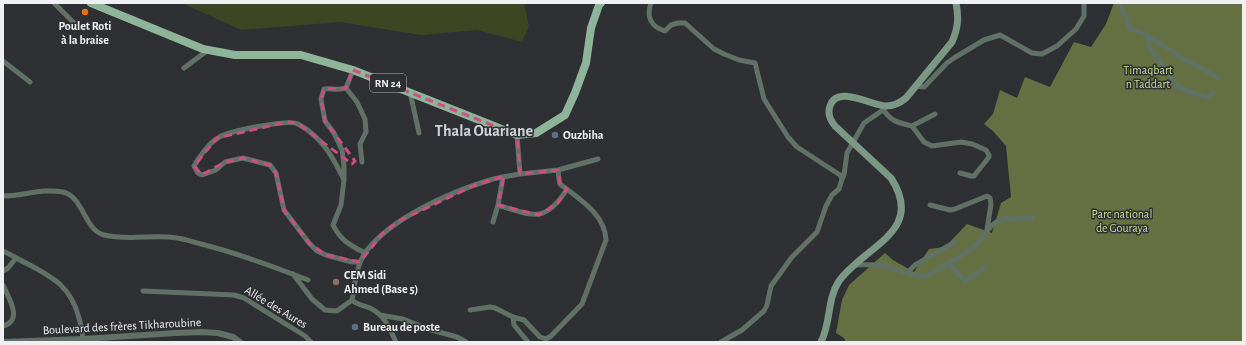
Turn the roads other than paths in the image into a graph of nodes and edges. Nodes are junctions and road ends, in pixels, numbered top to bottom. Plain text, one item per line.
1 (54, 3) edge
2 (91, 3) edge
3 (601, 3) edge
4 (651, 3) edge
5 (956, 3) edge
6 (1084, 3) edge
7 (1120, 3) edge
8 (77, 26) dead end
9 (1147, 35) junction
10 (208, 50) junction
11 (3, 61) edge
12 (184, 68) dead end
13 (353, 70) junction
14 (1219, 78) dead end
15 (30, 82) dead end
16 (915, 86) junction
17 (346, 88) junction
18 (410, 92) junction
19 (1212, 93) dead end
20 (882, 108) junction
21 (935, 114) dead end
22 (912, 126) junction
23 (419, 133) dead end
24 (517, 135) junction
25 (853, 142) junction
26 (598, 159) dead end
27 (362, 162) dead end
28 (558, 170) junction
29 (960, 173) dead end
30 (520, 174) junction
31 (503, 177) junction
32 (842, 179) junction
33 (344, 180) junction
34 (567, 189) junction
35 (3, 196) edge
36 (498, 205) junction
37 (930, 205) dead end
38 (1032, 218) dead end
39 (493, 222) dead end
40 (987, 231) junction
41 (955, 242) dead end
42 (3, 251) edge
43 (365, 253) junction
44 (16, 258) junction
45 (360, 262) junction
46 (948, 263) junction
47 (854, 265) junction
48 (986, 267) dead end
49 (3, 271) edge
50 (908, 272) junction
51 (293, 274) junction
52 (308, 280) dead end
53 (3, 285) edge
54 (142, 291) dead end
55 (352, 300) junction
56 (470, 310) dead end
57 (380, 314) junction
58 (513, 316) junction
59 (3, 326) edge
60 (82, 341) edge
61 (3, 342) edge
62 (240, 342) edge
63 (311, 342) edge
64 (396, 342) edge
65 (466, 342) edge
66 (528, 342) edge
67 (721, 342) edge
68 (821, 342) edge

1 - 8 street
2 - 10 main road, RN 24
3 - 24 main road, RN 24
4 - 32 street
5 - 16 main road
6 - 16 street
7 - 9 street
9 - 14 street
9 - 19 street
10 - 12 street
10 - 13 main road, RN 24
11 - 15 street
13 - 17 street
13 - 18 main road, RN 24
16 - 20 main road
17 - 27 street
17 - 33 street
18 - 23 street
18 - 24 main road, RN 24
20 - 22 street
20 - 25 street
20 - 25 main road
21 - 22 street
22 - 29 street
24 - 30 street
25 - 32 street
25 - 47 main road
26 - 28 street
28 - 30 street
28 - 34 street
30 - 31 street
31 - 36 street
31 - 43 street
32 - 67 street
33 - 43 street
33 - 45 street
34 - 36 street
34 - 58 street
35 - 51 street
36 - 39 street
37 - 40 street
38 - 40 street
40 - 46 street
41 - 50 street
42 - 44 street
43 - 45 street
44 - 49 street
44 - 60 street
45 - 55 street
46 - 48 street
46 - 50 street
47 - 50 street
47 - 68 main road
51 - 52 street
51 - 55 street
53 - 59 street
54 - 63 street, Allée des Aures
55 - 57 street
56 - 58 street
57 - 64 street
57 - 65 street
58 - 66 street
60 - 61 street, Boulevard des frères Tikharoubine
60 - 62 street, Boulevard des frères Tikharoubine

